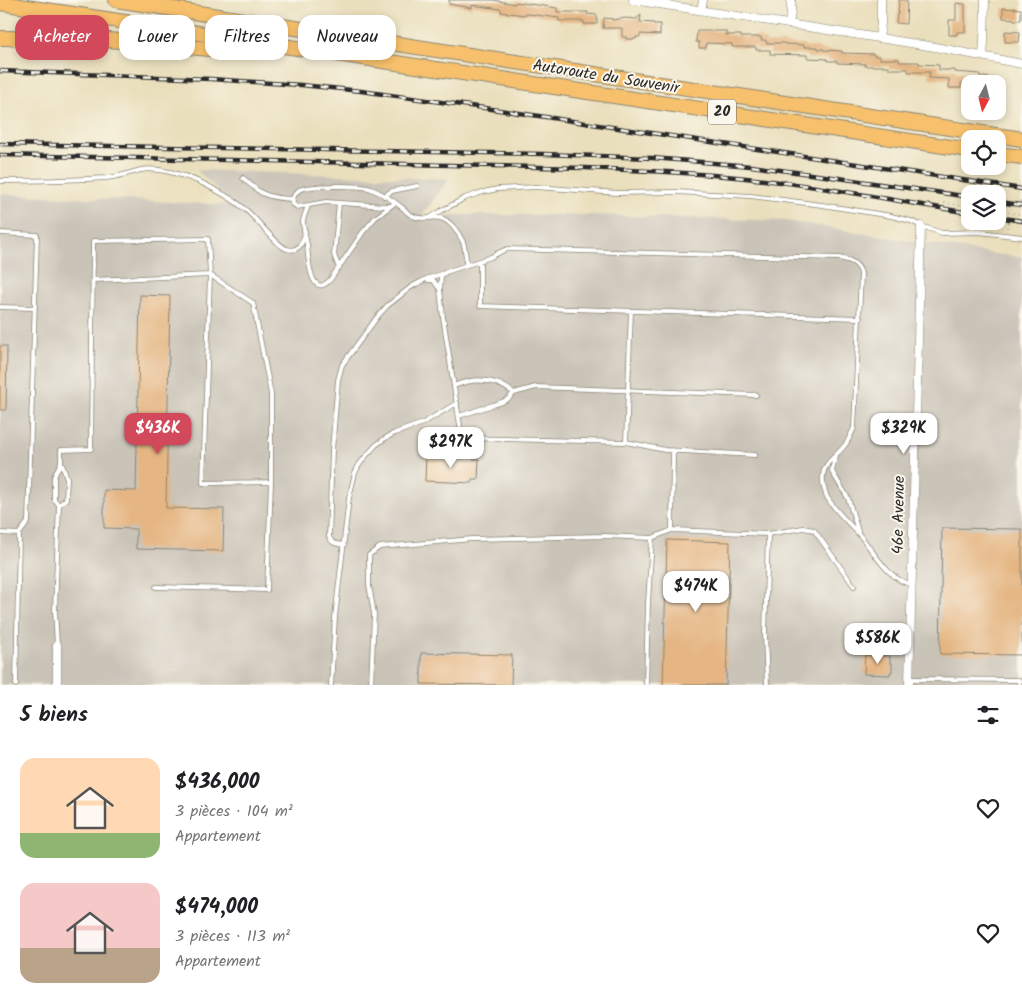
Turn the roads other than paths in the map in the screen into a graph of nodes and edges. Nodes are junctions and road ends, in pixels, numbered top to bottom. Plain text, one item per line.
1 (116, 0) edge
2 (633, 0) edge
3 (703, 0) edge
4 (791, 0) edge
5 (881, 0) edge
6 (985, 0) edge
7 (0, 4) edge
8 (701, 10) junction
9 (789, 24) junction
10 (0, 38) edge
11 (879, 38) junction
12 (298, 48) edge
13 (298, 50) edge
14 (982, 56) junction
15 (379, 60) edge
16 (1022, 64) edge
17 (1022, 139) edge
18 (961, 149) edge
19 (1006, 155) edge
20 (1022, 158) edge
21 (242, 178) dead end
22 (0, 181) edge
23 (417, 186) dead end
24 (384, 196) junction
25 (292, 199) junction
26 (339, 203) junction
27 (393, 204) junction
28 (308, 206) junction
29 (431, 217) junction
30 (921, 226) junction
31 (305, 231) junction
32 (0, 233) edge
33 (1022, 236) edge
34 (480, 261) junction
35 (466, 265) junction
36 (339, 268) junction
37 (446, 272) junction
38 (210, 276) junction
39 (93, 280) junction
40 (426, 280) junction
41 (440, 289) junction
42 (0, 307) edge
43 (35, 308) junction
44 (631, 311) junction
45 (860, 318) junction
46 (454, 386) junction
47 (628, 390) junction
48 (514, 393) junction
49 (756, 395) dead end
50 (457, 403) junction
51 (459, 416) junction
52 (462, 438) junction
53 (626, 442) junction
54 (673, 451) junction
55 (462, 455) dead end
56 (756, 455) dead end
57 (837, 455) junction
58 (61, 462) junction
59 (271, 482) junction
60 (59, 505) junction
61 (672, 530) junction
62 (0, 534) edge
63 (19, 534) junction
64 (768, 534) junction
65 (859, 534) junction
66 (652, 538) junction
67 (344, 544) junction
68 (911, 584) junction
69 (854, 586) dead end
70 (156, 587) dead end
71 (57, 645) joint
72 (944, 679) junction
73 (909, 682) edge
74 (16, 685) edge
75 (57, 685) edge
76 (331, 685) edge
77 (371, 685) edge
78 (646, 685) edge
79 (767, 685) edge
80 (944, 685) edge
81 (1019, 685) edge

1 - 17 highway, Autoroute du Souvenir / 20
2 - 8 street
3 - 8 street
4 - 9 street
5 - 11 street
6 - 14 street
7 - 12 highway, Autoroute du Souvenir / 20
8 - 9 street
9 - 11 street
10 - 13 highway
11 - 14 street
14 - 16 street
15 - 18 highway, Autoroute du Souvenir / 20
19 - 20 highway
21 - 25 lane
22 - 31 lane
23 - 24 lane
24 - 25 lane
24 - 27 lane
25 - 28 lane
26 - 27 lane
26 - 28 lane
26 - 36 lane
27 - 29 lane
27 - 36 lane
28 - 31 lane
29 - 30 lane
29 - 35 lane
30 - 33 lane
30 - 68 street, 46e Avenue
31 - 36 lane
32 - 43 lane
34 - 35 lane
34 - 44 lane
34 - 45 lane
35 - 37 lane
37 - 40 lane
37 - 41 lane
38 - 39 lane
38 - 39 lane
38 - 59 lane
38 - 59 lane
39 - 58 lane
40 - 41 lane
40 - 67 lane
41 - 46 lane
42 - 43 lane
43 - 63 lane
44 - 45 lane
44 - 47 lane
45 - 57 lane
46 - 48 lane
46 - 50 lane
47 - 48 lane
47 - 49 lane
47 - 53 lane
48 - 51 lane
50 - 51 lane
50 - 67 lane
51 - 52 lane
52 - 53 lane
52 - 55 lane
53 - 54 lane
54 - 56 lane
54 - 61 lane
57 - 65 lane
57 - 65 lane
58 - 60 lane
58 - 60 lane
59 - 70 lane
60 - 71 lane
61 - 64 lane
61 - 66 lane
62 - 63 lane
63 - 74 lane
64 - 69 lane
64 - 79 lane
65 - 68 lane
66 - 77 lane
66 - 78 lane
67 - 76 lane
68 - 73 street, 46e Avenue
71 - 75 street
72 - 73 lane
72 - 80 lane
72 - 81 lane

